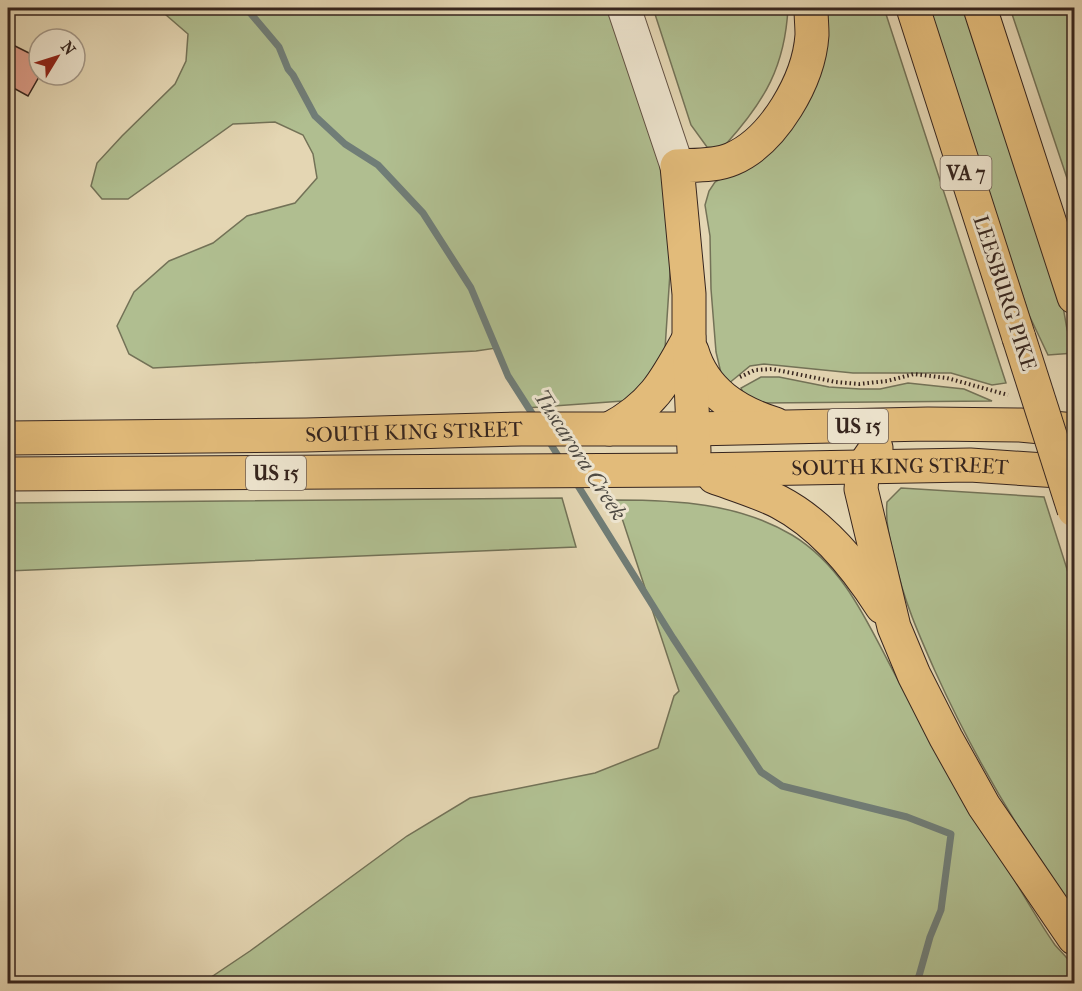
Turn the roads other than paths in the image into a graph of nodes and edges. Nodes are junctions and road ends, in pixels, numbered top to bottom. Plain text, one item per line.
1 (624, 8) edge
2 (811, 8) edge
3 (913, 8) edge
4 (980, 8) edge
5 (677, 166) junction
6 (1074, 297) edge
7 (689, 338) junction
8 (927, 424) junction
9 (788, 428) junction
10 (609, 429) junction
11 (693, 429) junction
12 (1074, 430) edge
13 (8, 438) edge
14 (863, 467) junction
15 (695, 470) junction
16 (1074, 472) edge
17 (8, 474) edge
18 (1074, 510) edge
19 (894, 627) junction
20 (1074, 938) edge

1 - 5 street
2 - 5 highway
3 - 18 highway, LEESBURG PIKE / VA 7, bridge
4 - 6 highway
5 - 7 highway
7 - 9 highway
7 - 10 highway
7 - 11 highway
8 - 9 highway, SOUTH KING STREET / US 15
8 - 12 highway, SOUTH KING STREET / US 15
8 - 14 highway
9 - 11 highway, SOUTH KING STREET / US 15
10 - 11 highway, SOUTH KING STREET / US 15
10 - 13 highway, SOUTH KING STREET / US 15
11 - 15 highway
14 - 15 highway, SOUTH KING STREET
14 - 16 highway, SOUTH KING STREET
14 - 19 highway
15 - 17 highway, SOUTH KING STREET / US 15
15 - 19 highway
19 - 20 highway

